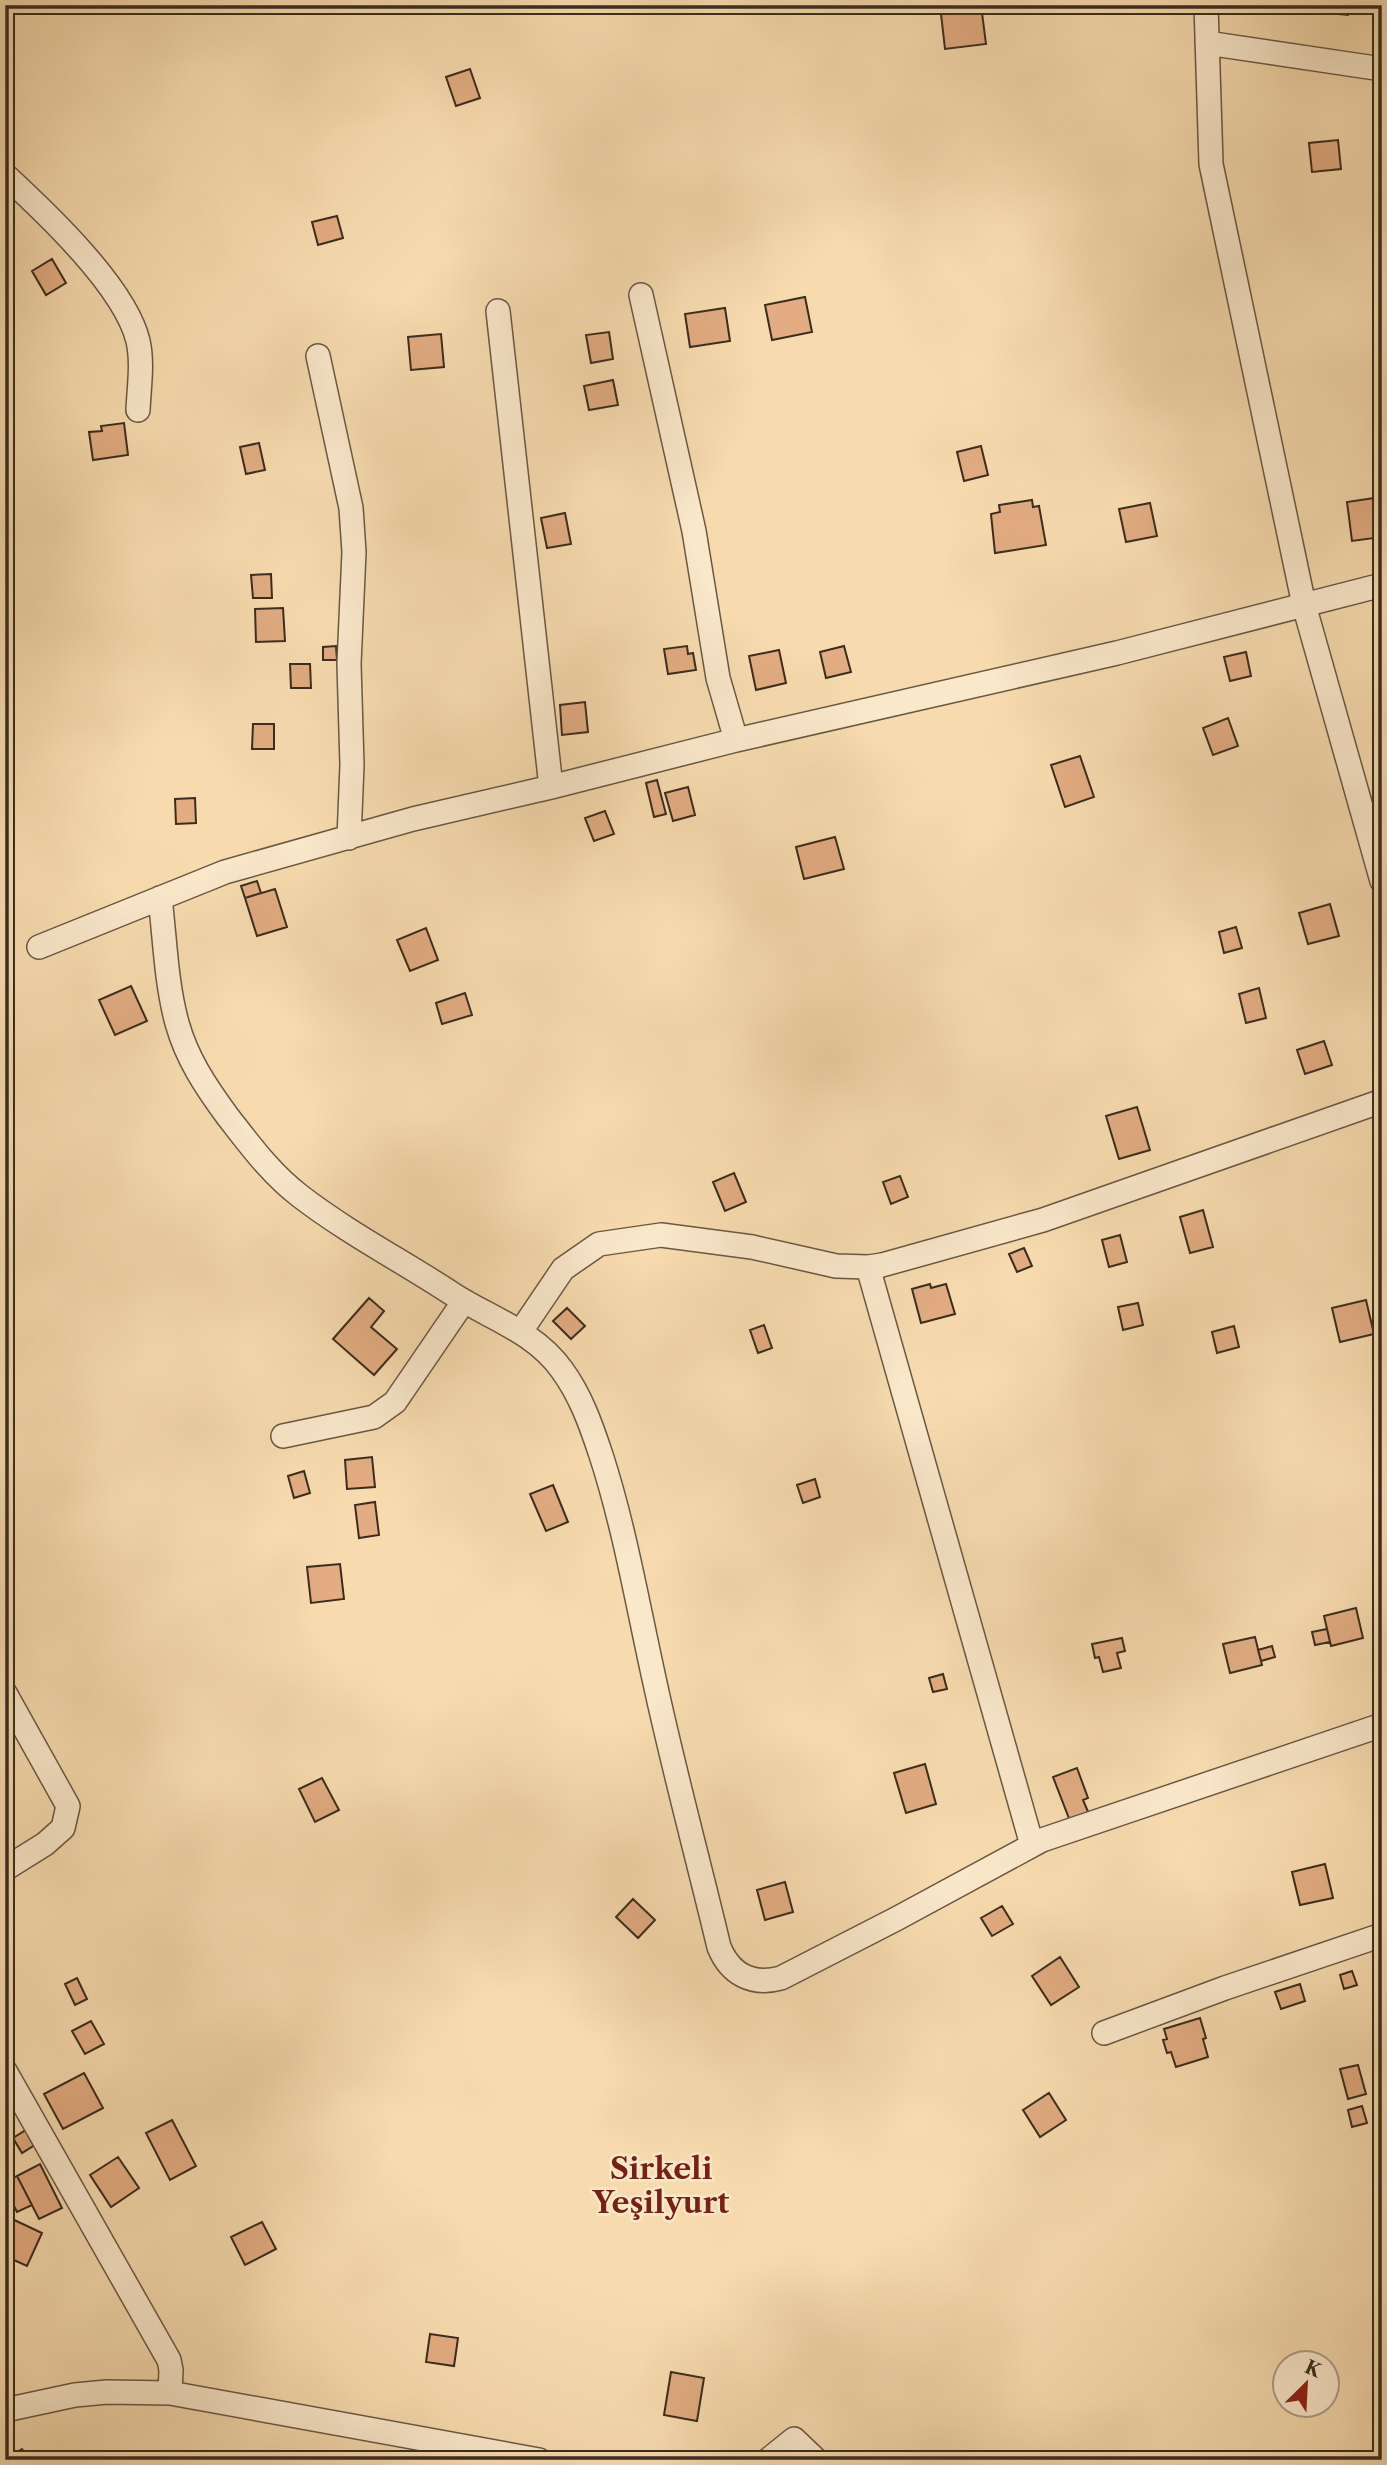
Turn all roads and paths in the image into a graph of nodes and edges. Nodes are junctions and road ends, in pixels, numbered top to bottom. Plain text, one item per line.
1 (1206, 5) edge
2 (1207, 43) junction
3 (1382, 69) edge
4 (5, 174) edge
5 (641, 295) dead end
6 (498, 311) dead end
7 (318, 356) dead end
8 (138, 410) dead end
9 (1382, 585) edge
10 (1304, 604) junction
11 (736, 740) junction
12 (551, 787) junction
13 (349, 838) junction
14 (1382, 881) edge
15 (160, 898) junction
16 (39, 947) dead end
17 (1382, 1101) edge
18 (868, 1267) junction
19 (464, 1301) junction
20 (521, 1331) junction
21 (283, 1436) dead end
22 (5, 1693) edge
23 (1382, 1725) edge
24 (1032, 1845) junction
25 (5, 1868) edge
26 (1382, 1935) edge
27 (1104, 2033) dead end
28 (5, 2071) edge
29 (170, 2393) junction
30 (5, 2410) edge
31 (539, 2460) edge
32 (768, 2460) edge
33 (816, 2460) edge

1 - 2 street
2 - 3 street
2 - 10 street
4 - 8 street
5 - 11 street
6 - 12 street
7 - 13 street
9 - 10 street
10 - 11 street
10 - 14 street
11 - 12 street
12 - 13 street
13 - 15 street
15 - 16 street
15 - 19 street
17 - 18 street
18 - 20 street
18 - 24 street
19 - 20 street
19 - 21 street
20 - 24 street
22 - 25 street
23 - 24 street
26 - 27 street
28 - 29 street
29 - 30 street
29 - 31 street
32 - 33 street

